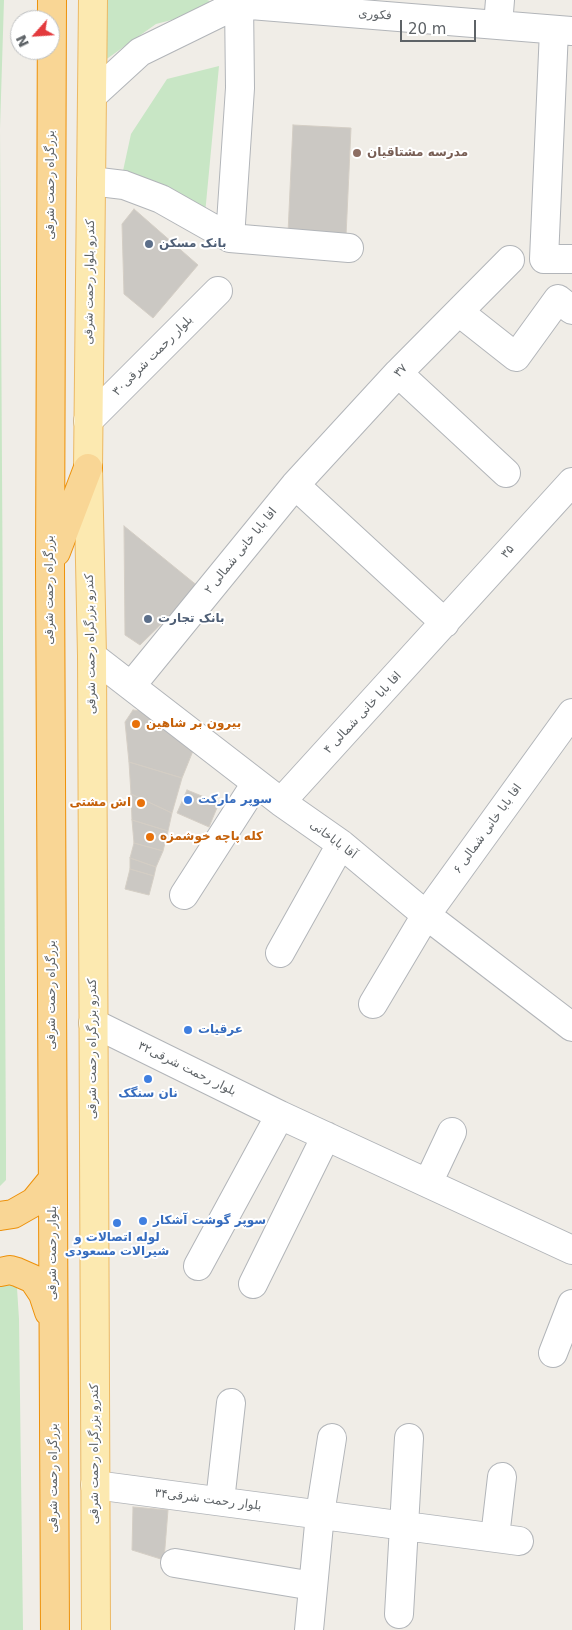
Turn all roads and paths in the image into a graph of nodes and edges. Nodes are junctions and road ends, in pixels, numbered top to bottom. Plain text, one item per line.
1 (52, 0) edge
2 (93, 0) edge
3 (236, 1) edge
4 (362, 7) edge
5 (499, 13) edge
6 (563, 30) edge
7 (92, 96) junction
8 (91, 181) junction
9 (230, 238) junction
10 (349, 248) dead end
11 (572, 258) edge
12 (510, 260) dead end
13 (218, 291) dead end
14 (572, 310) edge
15 (459, 312) junction
16 (398, 373) junction
17 (88, 421) junction
18 (88, 468) junction
19 (506, 472) dead end
20 (572, 482) edge
21 (295, 485) junction
22 (50, 567) junction
23 (445, 623) junction
24 (92, 656) junction
25 (131, 686) junction
26 (572, 713) edge
27 (256, 783) junction
28 (281, 802) junction
29 (340, 844) junction
30 (184, 895) dead end
31 (426, 915) junction
32 (280, 953) dead end
33 (373, 1004) dead end
34 (93, 1023) junction
35 (572, 1027) edge
36 (280, 1115) junction
37 (452, 1132) dead end
38 (326, 1136) junction
39 (52, 1180) junction
40 (428, 1183) junction
41 (0, 1216) edge
42 (572, 1250) edge
43 (198, 1266) dead end
44 (0, 1272) edge
45 (252, 1284) dead end
46 (572, 1304) edge
47 (53, 1326) junction
48 (553, 1353) dead end
49 (231, 1404) dead end
50 (332, 1438) dead end
51 (409, 1438) dead end
52 (502, 1477) dead end
53 (96, 1485) junction
54 (220, 1501) junction
55 (320, 1514) junction
56 (405, 1526) junction
57 (174, 1563) dead end
58 (313, 1586) junction
59 (399, 1614) dead end
60 (55, 1630) edge
61 (96, 1630) edge
62 (309, 1630) edge

1 - 22 highway, بزرگراه رحمت شرقی
2 - 7 main road
3 - 4 street, فکوری
3 - 7 street
3 - 9 street
4 - 5 street, فکوری
5 - 6 street, فکوری
6 - 11 street
7 - 8 main road, کندرو بلوار رحمت شرقی
8 - 9 street
8 - 17 main road, کندرو بلوار رحمت شرقی
9 - 10 street
12 - 15 street, ۳۷
13 - 17 street, بلوار رحمت شرقی۳۰
14 - 15 street
15 - 16 street, ۳۷
16 - 19 street
16 - 21 street, ۳۷
17 - 18 main road, کندرو بلوار رحمت شرقی
18 - 22 highway
18 - 24 main road, کندرو بزرگراه رحمت شرقی
20 - 23 street, ۳۵
21 - 23 street
21 - 25 street, ۲ اقا بابا خانی شمالی
22 - 39 highway, بزرگراه رحمت شرقی
23 - 28 street, ۴ اقا بابا خانی شمالی
24 - 25 street, آقا باباخانی
24 - 34 main road, کندرو بزرگراه رحمت شرقی
25 - 27 street, آقا باباخانی
26 - 31 street, ۶ اقا بابا خانی شمالی
27 - 28 street, آقا باباخانی
27 - 30 street
28 - 29 street, آقا باباخانی
29 - 31 street, آقا باباخانی
29 - 32 street
31 - 33 street, ۶ اقا بابا خانی شمالی
31 - 35 street, آقا باباخانی
34 - 36 street, بلوار رحمت شرقی۳۲
34 - 53 main road, کندرو بزرگراه رحمت شرقی
36 - 38 street, بلوار رحمت شرقی۳۲
36 - 43 street
37 - 40 street
38 - 40 street, بلوار رحمت شرقی۳۲
38 - 45 street
39 - 41 highway
39 - 47 highway, بلوار رحمت شرقی
40 - 42 street, بلوار رحمت شرقی۳۲
44 - 47 highway
46 - 48 street
47 - 60 highway, بزرگراه رحمت شرقی
49 - 54 street
50 - 55 street
51 - 56 street
52 - 56 street, بلوار رحمت شرقی۳۴
53 - 54 street, بلوار رحمت شرقی۳۴
53 - 61 main road, کندرو بزرگراه رحمت شرقی
54 - 55 street, بلوار رحمت شرقی۳۴
55 - 56 street, بلوار رحمت شرقی۳۴
55 - 58 street
56 - 59 street
57 - 58 street
58 - 62 street

